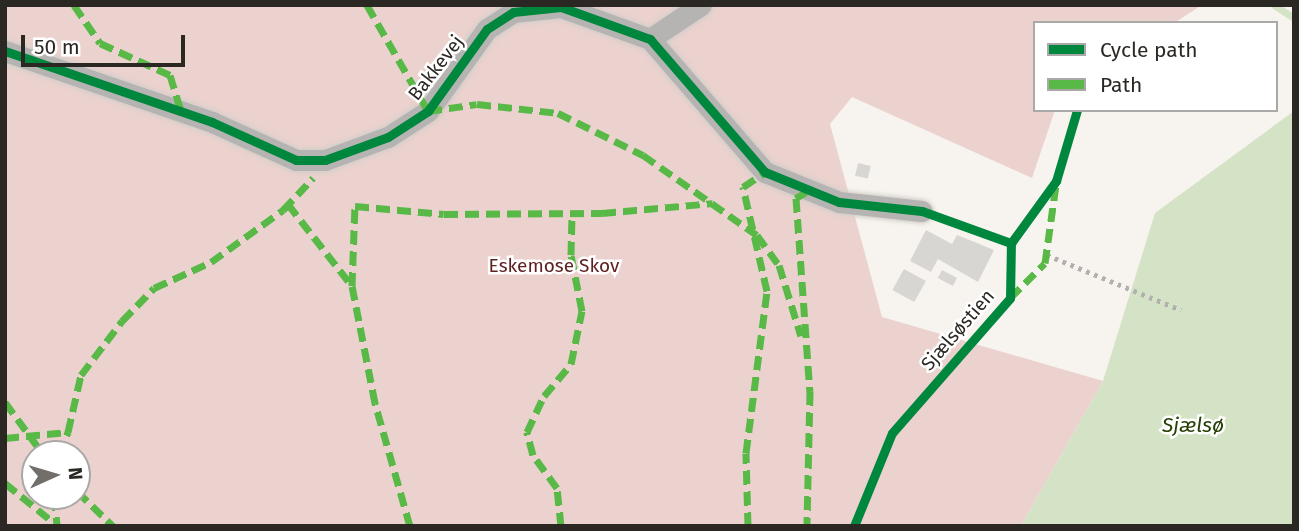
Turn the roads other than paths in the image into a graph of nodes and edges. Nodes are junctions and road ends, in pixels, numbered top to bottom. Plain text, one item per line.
1 (701, 5) edge
2 (650, 39) junction
3 (5, 51) edge
4 (922, 211) dead end

1 - 2 street
2 - 3 street, Bakkevej
2 - 4 street, Bakkevej

